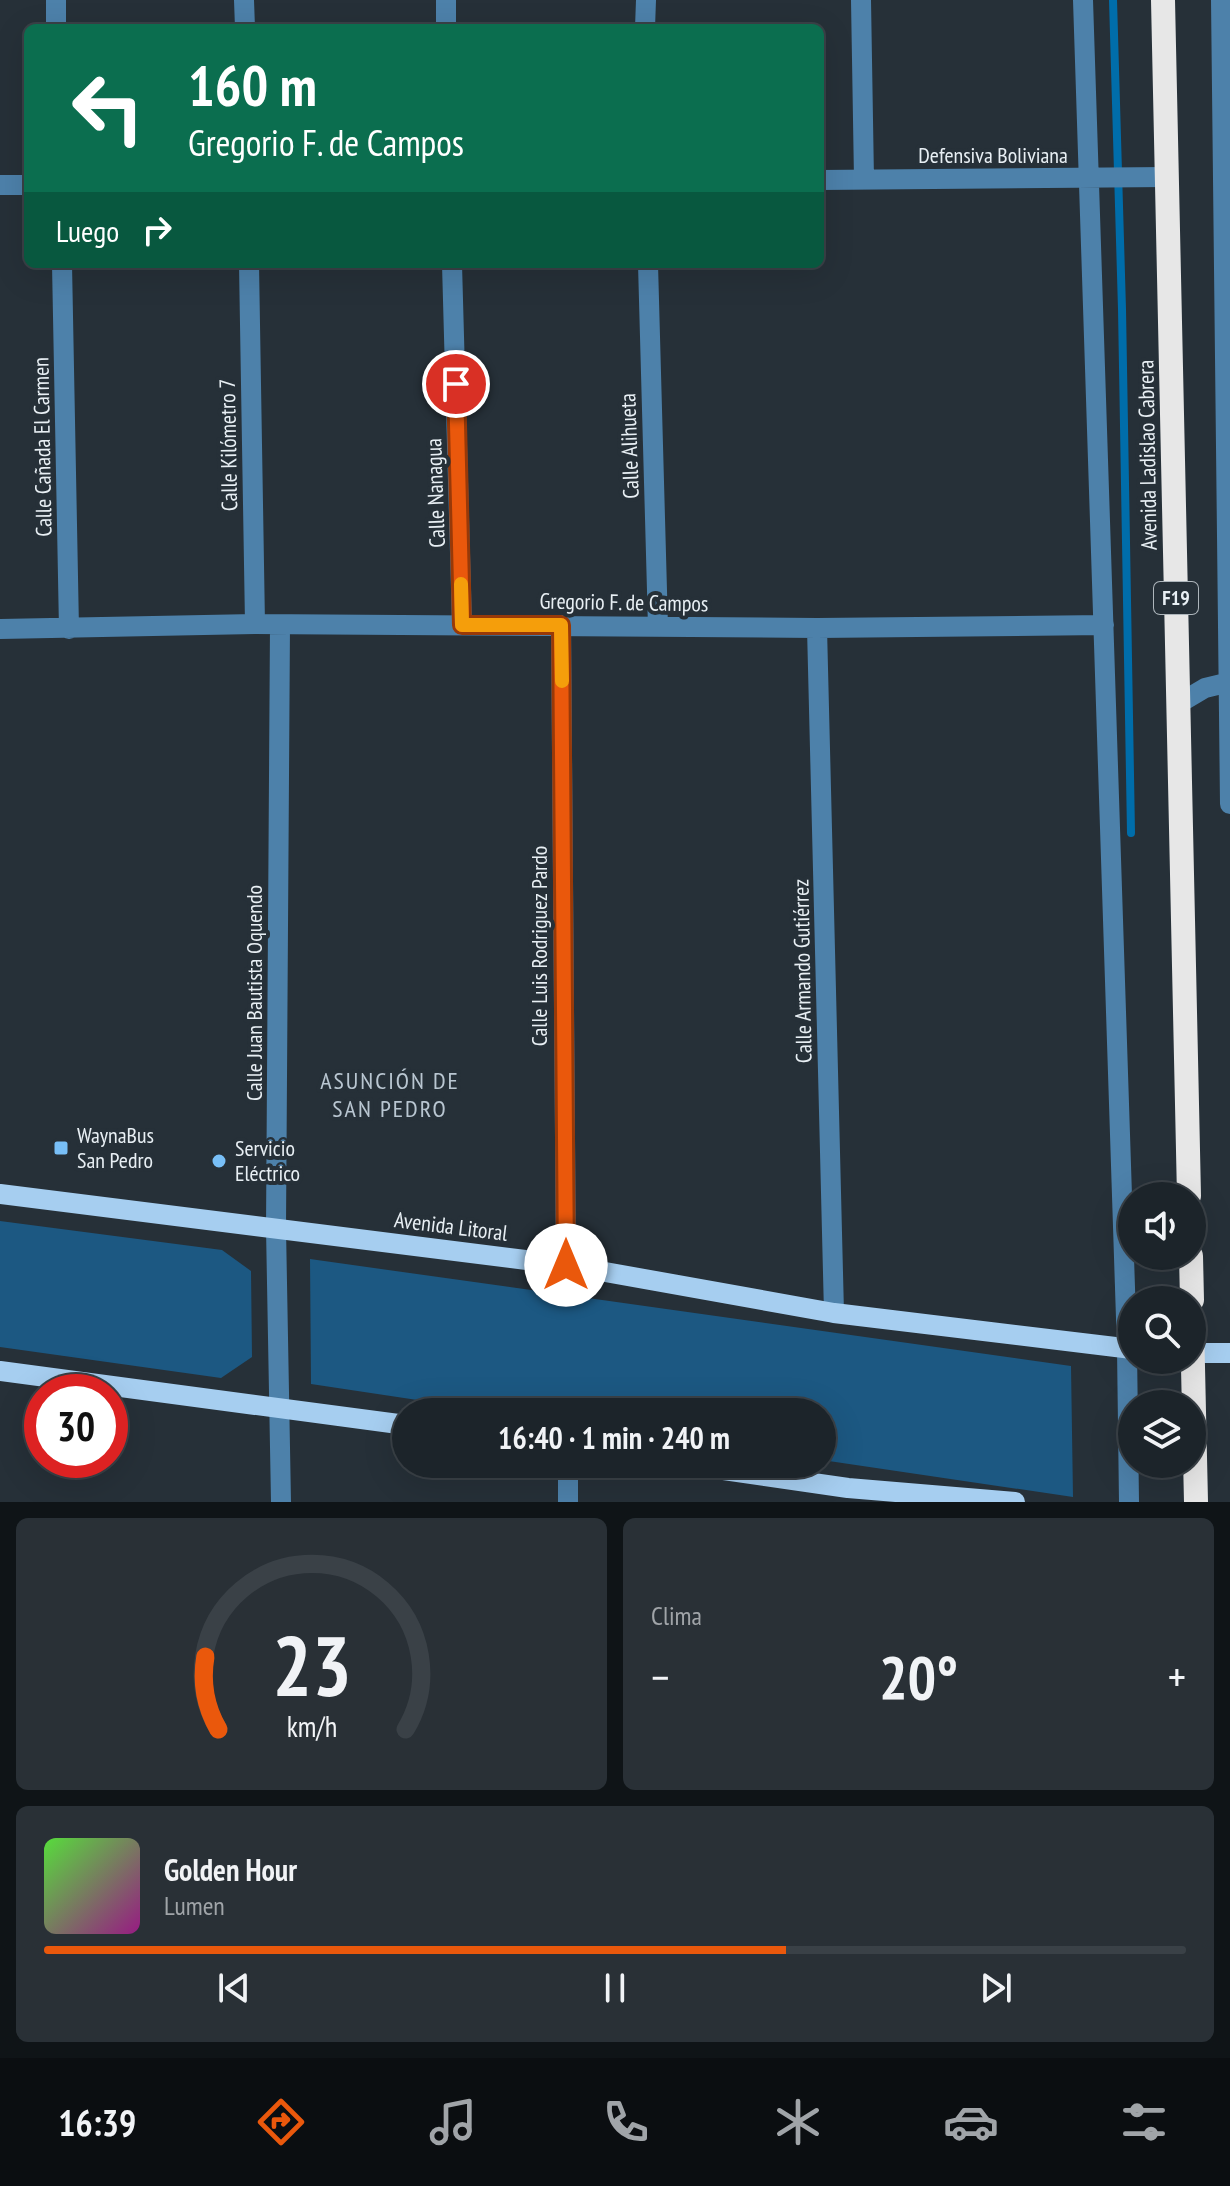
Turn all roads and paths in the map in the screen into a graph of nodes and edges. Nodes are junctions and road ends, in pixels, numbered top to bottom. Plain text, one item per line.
1 (56, 0) edge
2 (244, 0) edge
3 (446, 0) edge
4 (646, 0) edge
5 (861, 0) edge
6 (1083, 0) edge
7 (1163, 0) edge
8 (1221, 0) edge
9 (56, 24) edge
10 (245, 24) edge
11 (446, 24) edge
12 (645, 24) edge
13 (1167, 177) junction
14 (1099, 178) junction
15 (864, 179) junction
16 (824, 180) edge
17 (0, 185) edge
18 (24, 185) edge
19 (62, 268) edge
20 (249, 268) edge
21 (452, 268) edge
22 (648, 268) edge
23 (255, 624) junction
24 (280, 625) junction
25 (462, 625) junction
26 (561, 625) junction
27 (1104, 625) junction
28 (658, 627) junction
29 (817, 628) junction
30 (0, 629) edge
31 (69, 629) junction
32 (1229, 682) edge
33 (1178, 704) junction
34 (1230, 804) edge
35 (1189, 1182) edge
36 (0, 1194) edge
37 (276, 1228) junction
38 (566, 1265) junction
39 (1128, 1286) edge
40 (834, 1313) junction
41 (1118, 1348) edge
42 (1206, 1353) edge
43 (1230, 1353) edge
44 (0, 1371) edge
45 (1130, 1374) edge
46 (1193, 1374) edge
47 (281, 1408) junction
48 (392, 1423) edge
49 (568, 1478) edge
50 (757, 1478) edge
51 (848, 1495) edge
52 (281, 1502) edge
53 (568, 1502) edge
54 (1015, 1502) edge
55 (1129, 1502) edge
56 (1196, 1502) edge

1 - 9 street
2 - 10 street
3 - 11 street
4 - 12 street
5 - 15 street
6 - 14 street
7 - 13 highway, Avenida Ladislao Cabrera / F19
8 - 32 street
13 - 14 street, Defensiva Boliviana
13 - 33 highway, Avenida Ladislao Cabrera / F19
14 - 15 street, Defensiva Boliviana
14 - 27 street
15 - 16 street, Defensiva Boliviana
17 - 18 street
19 - 31 street, Calle Cañada El Carmen
20 - 23 street, Calle Kilómetro 7
21 - 25 street, Calle Nanagua
22 - 28 street, Calle Alihueta
23 - 24 street, Gregorio F. de Campos
23 - 31 street, Gregorio F. de Campos
24 - 25 street, Gregorio F. de Campos
24 - 37 street, Calle Juan Bautista Oquendo
25 - 26 street, Gregorio F. de Campos
26 - 28 street, Gregorio F. de Campos
26 - 38 street, Calle Luis Rodriguez Pardo
27 - 29 street, Gregorio F. de Campos
27 - 39 street
28 - 29 street, Gregorio F. de Campos
29 - 40 street, Calle Armando Gutiérrez
30 - 31 street, Gregorio F. de Campos
32 - 33 street
32 - 34 street
33 - 35 highway, Avenida Ladislao Cabrera / F19
36 - 37 main road, Avenida Litoral
37 - 38 main road, Avenida Litoral
37 - 47 street, Calle Juan Bautista Oquendo
38 - 40 main road, Avenida Litoral
40 - 41 main road, Avenida Litoral
42 - 43 main road
44 - 47 main road
45 - 55 street
46 - 56 highway
47 - 48 main road
47 - 52 street, Calle Juan Bautista Oquendo
49 - 53 street
50 - 51 main road
51 - 54 main road

